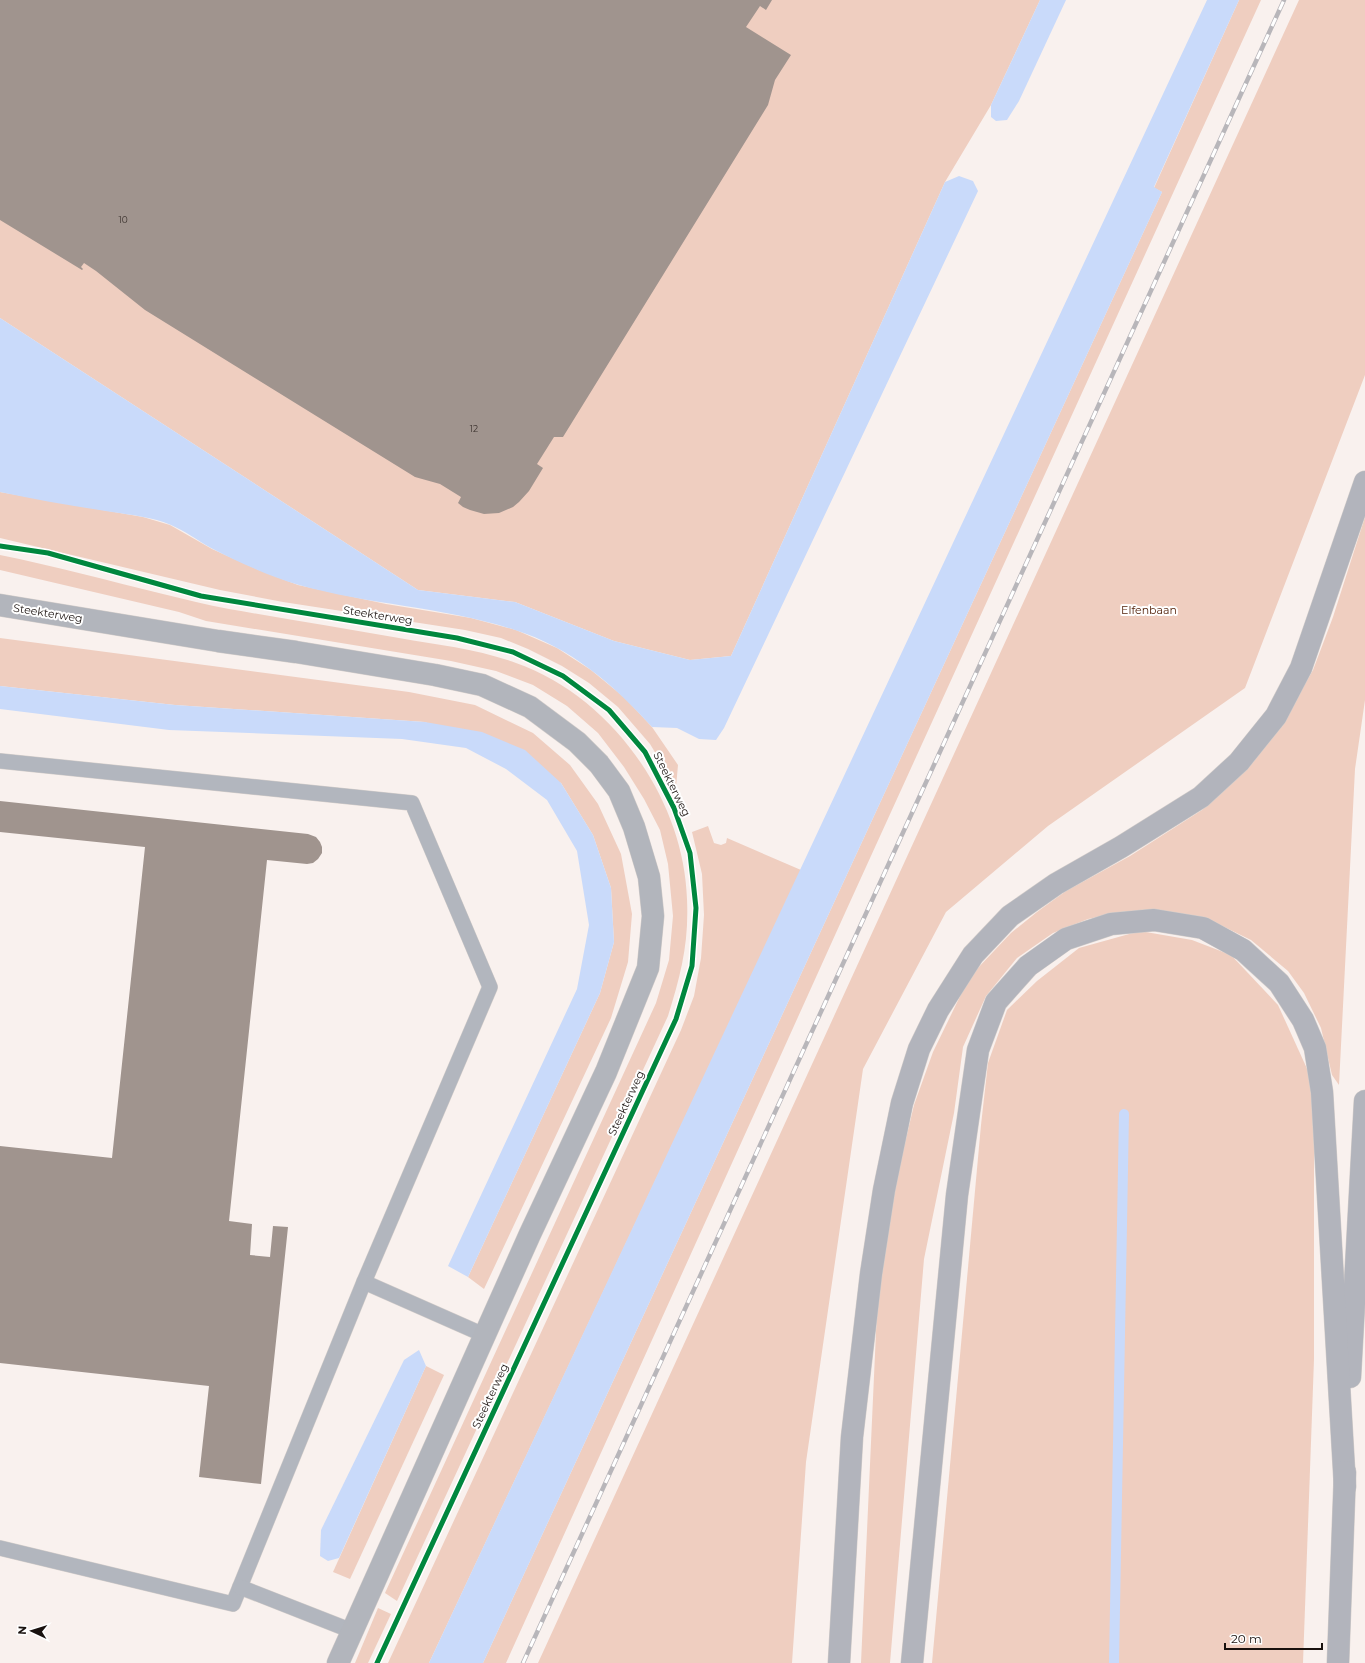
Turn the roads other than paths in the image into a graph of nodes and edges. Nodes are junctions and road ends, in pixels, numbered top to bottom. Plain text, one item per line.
1 (1365, 482) edge
2 (0, 605) edge
3 (0, 761) edge
4 (1365, 1101) edge
5 (364, 1282) junction
6 (484, 1335) junction
7 (1344, 1487) junction
8 (0, 1548) edge
9 (240, 1587) junction
10 (352, 1630) junction
11 (338, 1663) edge
12 (839, 1663) edge
13 (912, 1663) edge
14 (1338, 1663) edge

1 - 12 highway
2 - 6 main road, Steekterweg
3 - 5 lane
4 - 7 highway
5 - 6 lane
5 - 9 lane
6 - 10 main road, Steekterweg
7 - 13 highway
7 - 14 highway
8 - 9 lane
9 - 10 lane
10 - 11 main road, Steekterweg

